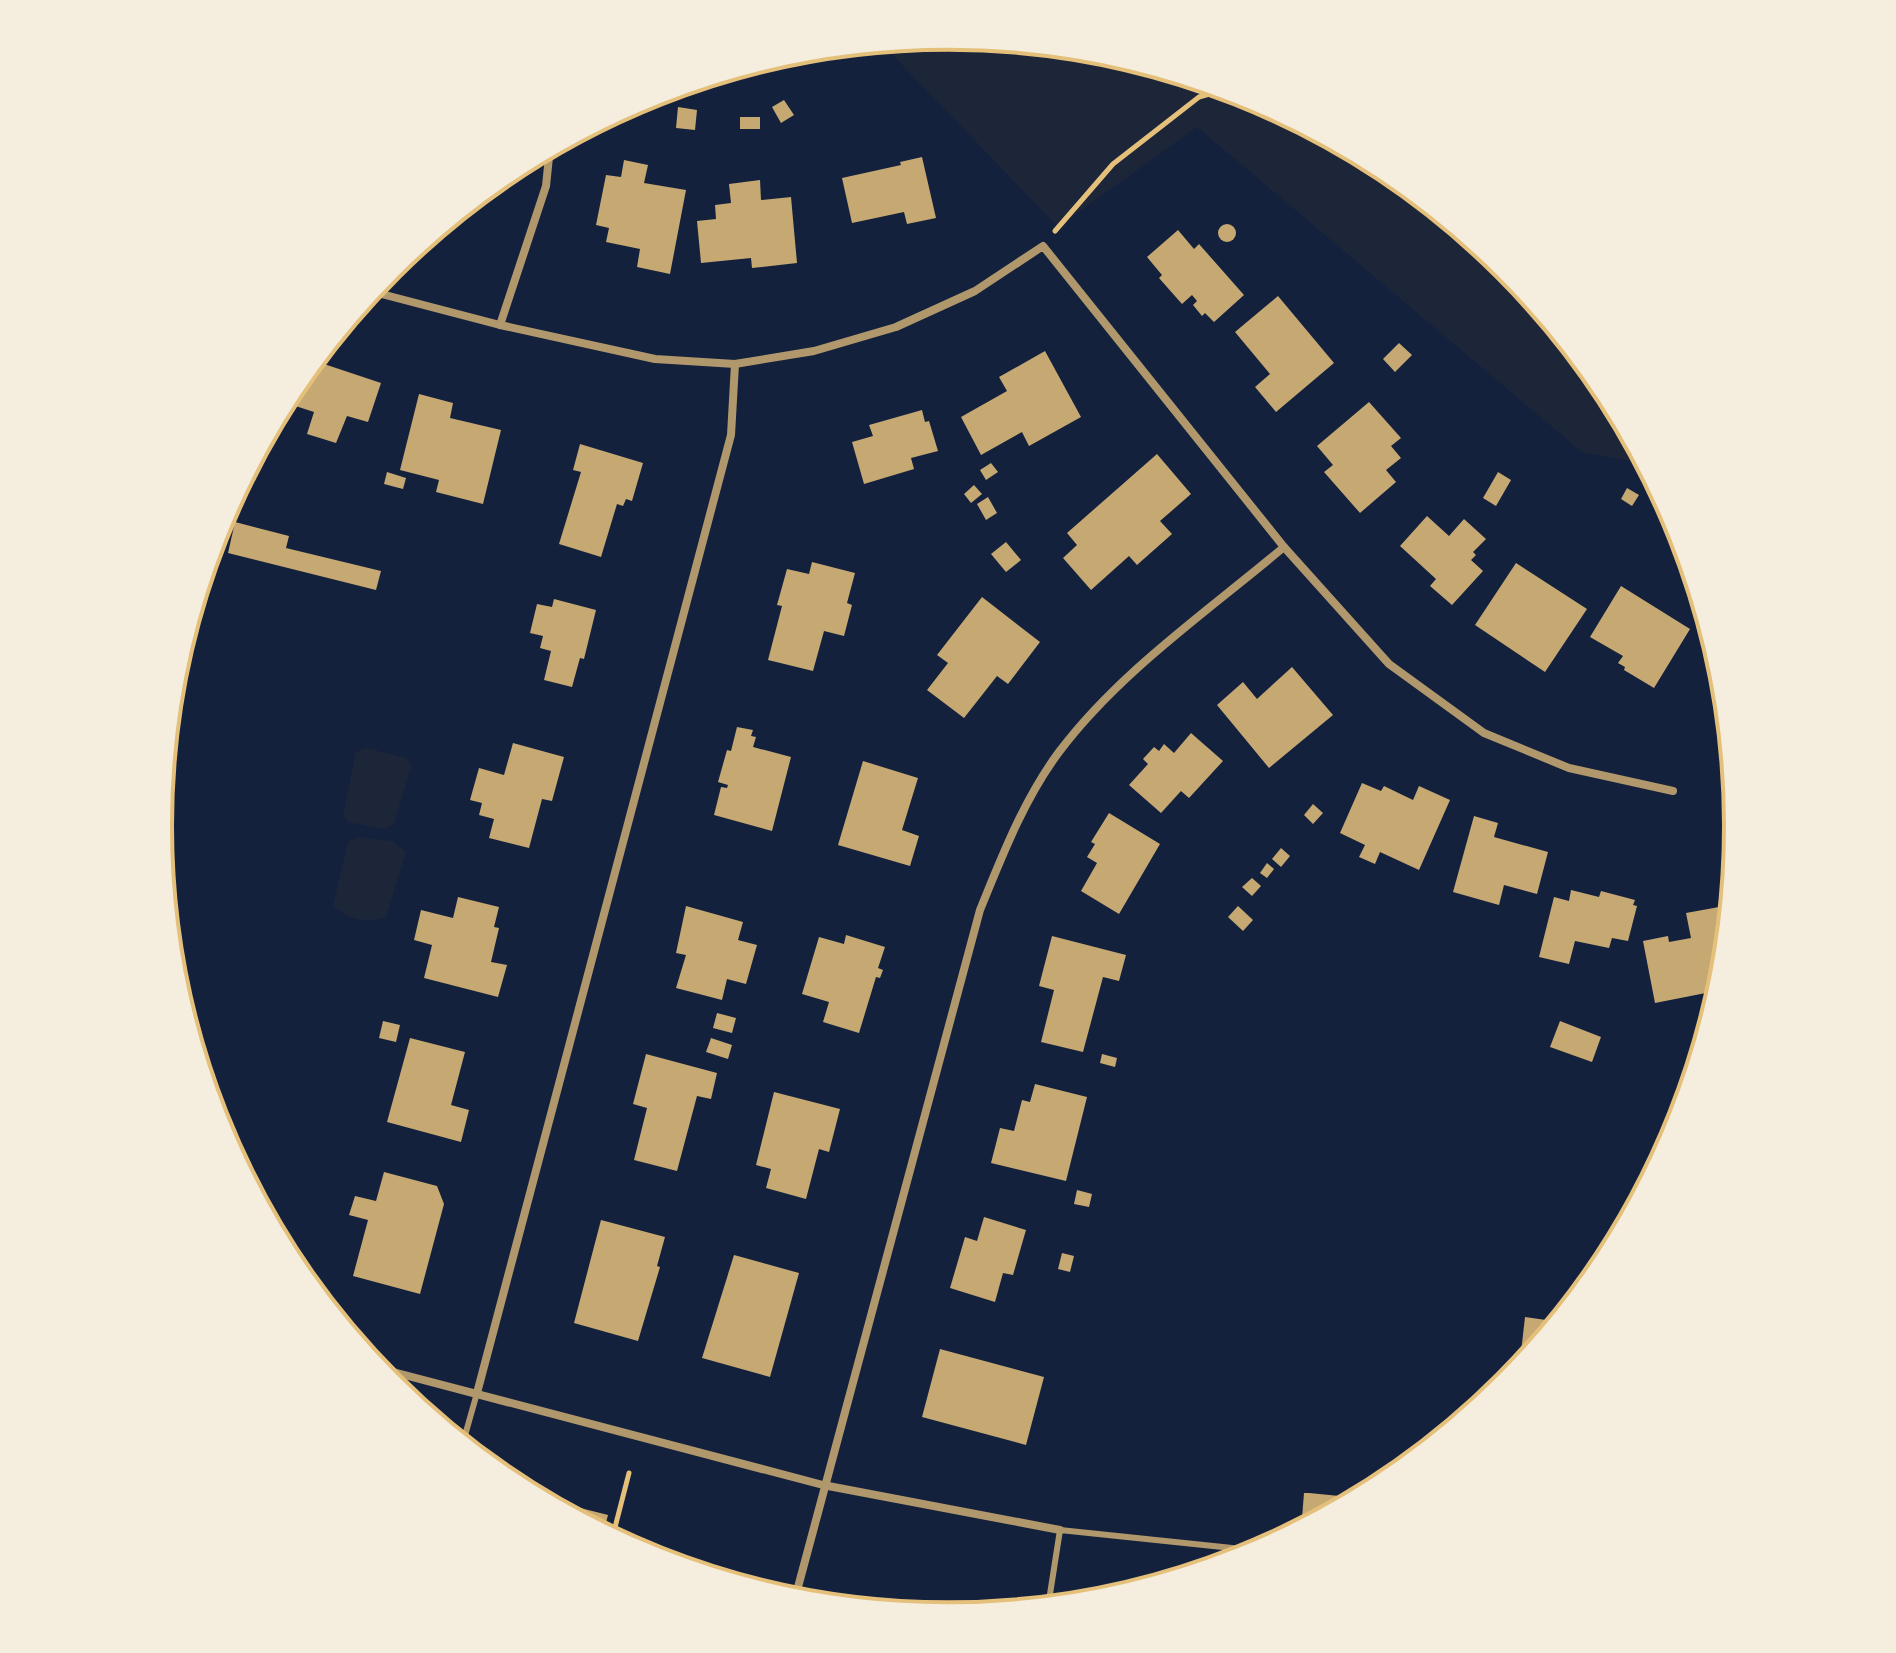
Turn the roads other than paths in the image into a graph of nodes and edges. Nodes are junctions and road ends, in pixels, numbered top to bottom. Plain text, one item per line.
1 (549, 161) edge
2 (383, 294) edge
3 (500, 325) junction
4 (735, 364) junction
5 (1284, 547) junction
6 (1673, 791) dead end
7 (396, 1372) edge
8 (477, 1393) junction
9 (465, 1435) edge
10 (823, 1485) junction
11 (1060, 1530) junction
12 (1234, 1548) edge
13 (797, 1588) edge
14 (1050, 1596) edge

1 - 3 street
2 - 3 street
3 - 4 street
4 - 5 street
4 - 8 street
5 - 6 street
5 - 10 street
7 - 8 street
8 - 9 lane
8 - 10 street
10 - 11 street
10 - 13 street
11 - 12 lane
11 - 14 lane

